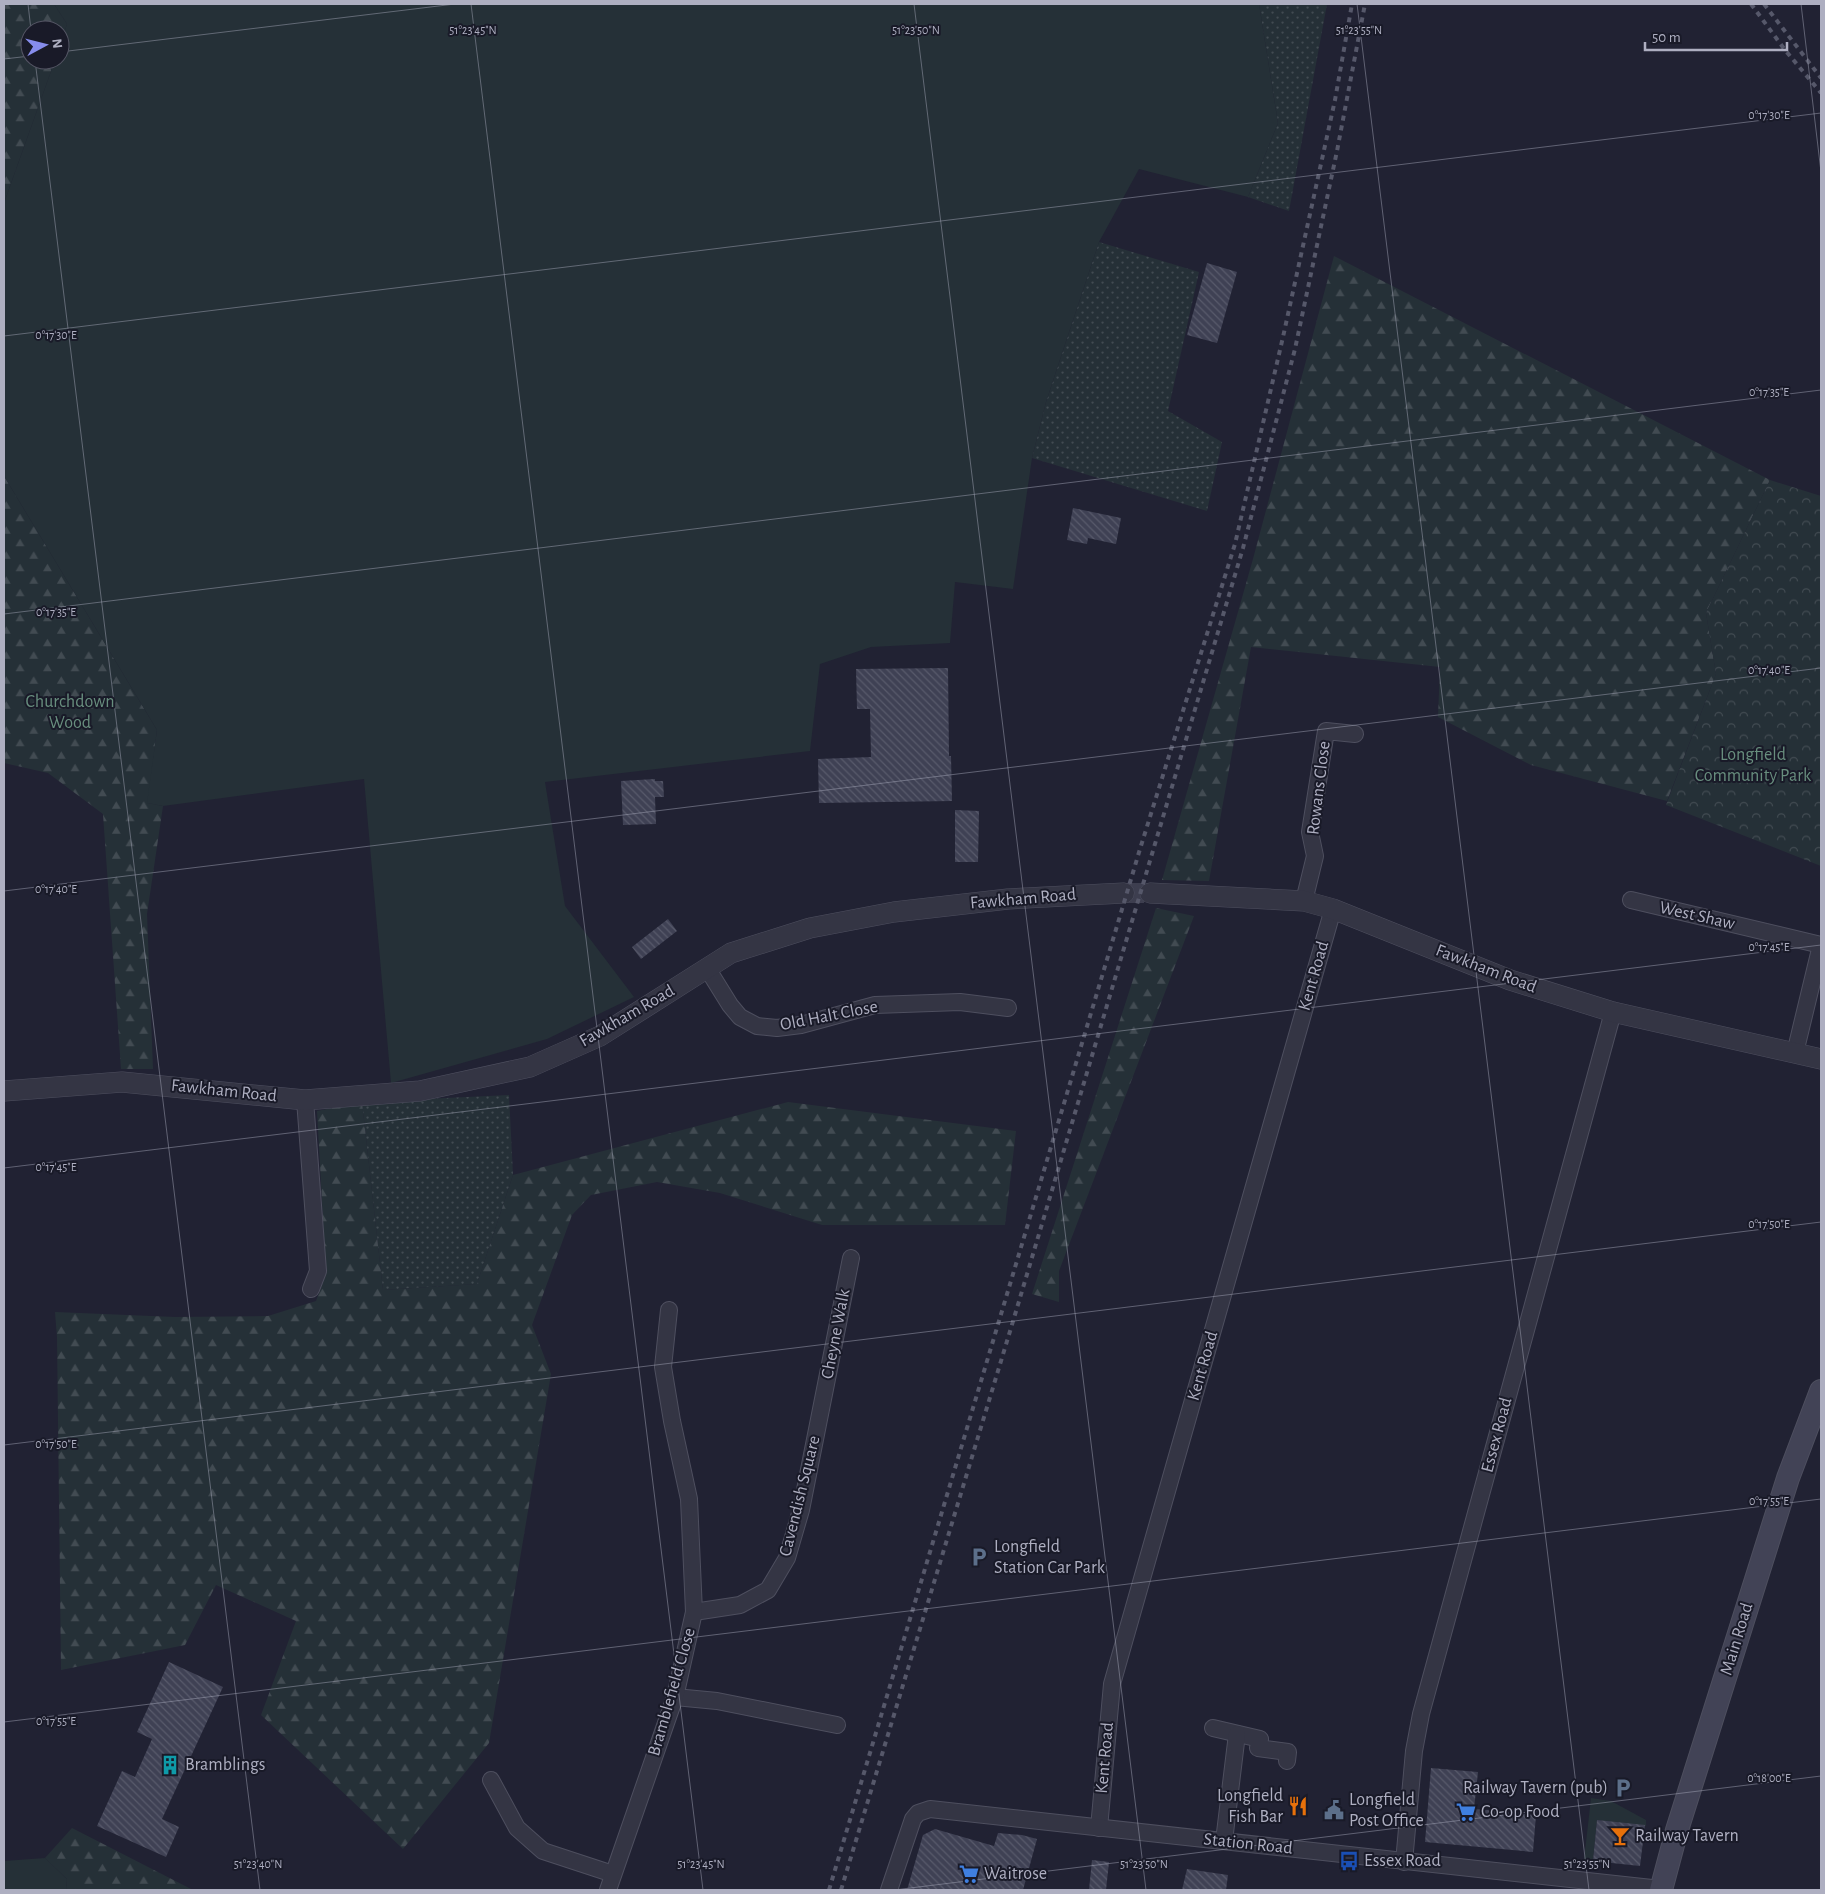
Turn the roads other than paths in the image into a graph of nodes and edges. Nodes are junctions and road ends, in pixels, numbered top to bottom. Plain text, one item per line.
1 (1355, 734) dead end
2 (1124, 893) tunnel mouth
3 (1150, 893) tunnel mouth
4 (1631, 900) dead end
5 (1304, 901) junction
6 (1333, 908) junction
7 (1821, 945) edge
8 (707, 968) junction
9 (1008, 1008) dead end
10 (1613, 1012) junction
11 (1795, 1052) junction
12 (1821, 1059) edge
13 (4, 1091) edge
14 (304, 1100) junction
15 (851, 1258) dead end
16 (312, 1289) dead end
17 (669, 1310) dead end
18 (1821, 1391) edge
19 (820, 1410) joint
20 (694, 1612) junction
21 (675, 1698) junction
22 (837, 1725) dead end
23 (1213, 1728) dead end
24 (1237, 1734) junction
25 (1287, 1761) dead end
26 (491, 1780) dead end
27 (1099, 1828) junction
28 (1224, 1841) junction
29 (1404, 1862) junction
30 (613, 1874) junction
31 (608, 1890) edge
32 (889, 1890) edge
33 (1661, 1890) edge

1 - 5 street, Rowans Close
2 - 8 street, Fawkham Road
3 - 5 street, Fawkham Road
4 - 7 street, West Shaw
5 - 6 street, Fawkham Road
6 - 10 street, Fawkham Road
6 - 27 street, Kent Road
7 - 11 street, West Shaw
8 - 9 street, Old Halt Close
8 - 14 street, Fawkham Road
10 - 11 street, Fawkham Road
10 - 29 street, Essex Road
11 - 12 street, Fawkham Road
13 - 14 street, Fawkham Road
14 - 16 street
15 - 19 street, Cheyne Walk
17 - 20 street, Bramblefield Close
18 - 33 main road, Main Road
19 - 20 street, Cavendish Square
20 - 21 street, Bramblefield Close
21 - 22 street
21 - 30 street, Bramblefield Close
23 - 24 street
24 - 25 street
24 - 28 street
26 - 30 street
27 - 28 street, Station Road
27 - 32 street, Station Road
28 - 29 street, Station Road
29 - 33 street, Station Road
30 - 31 street, Bramblefield Close

